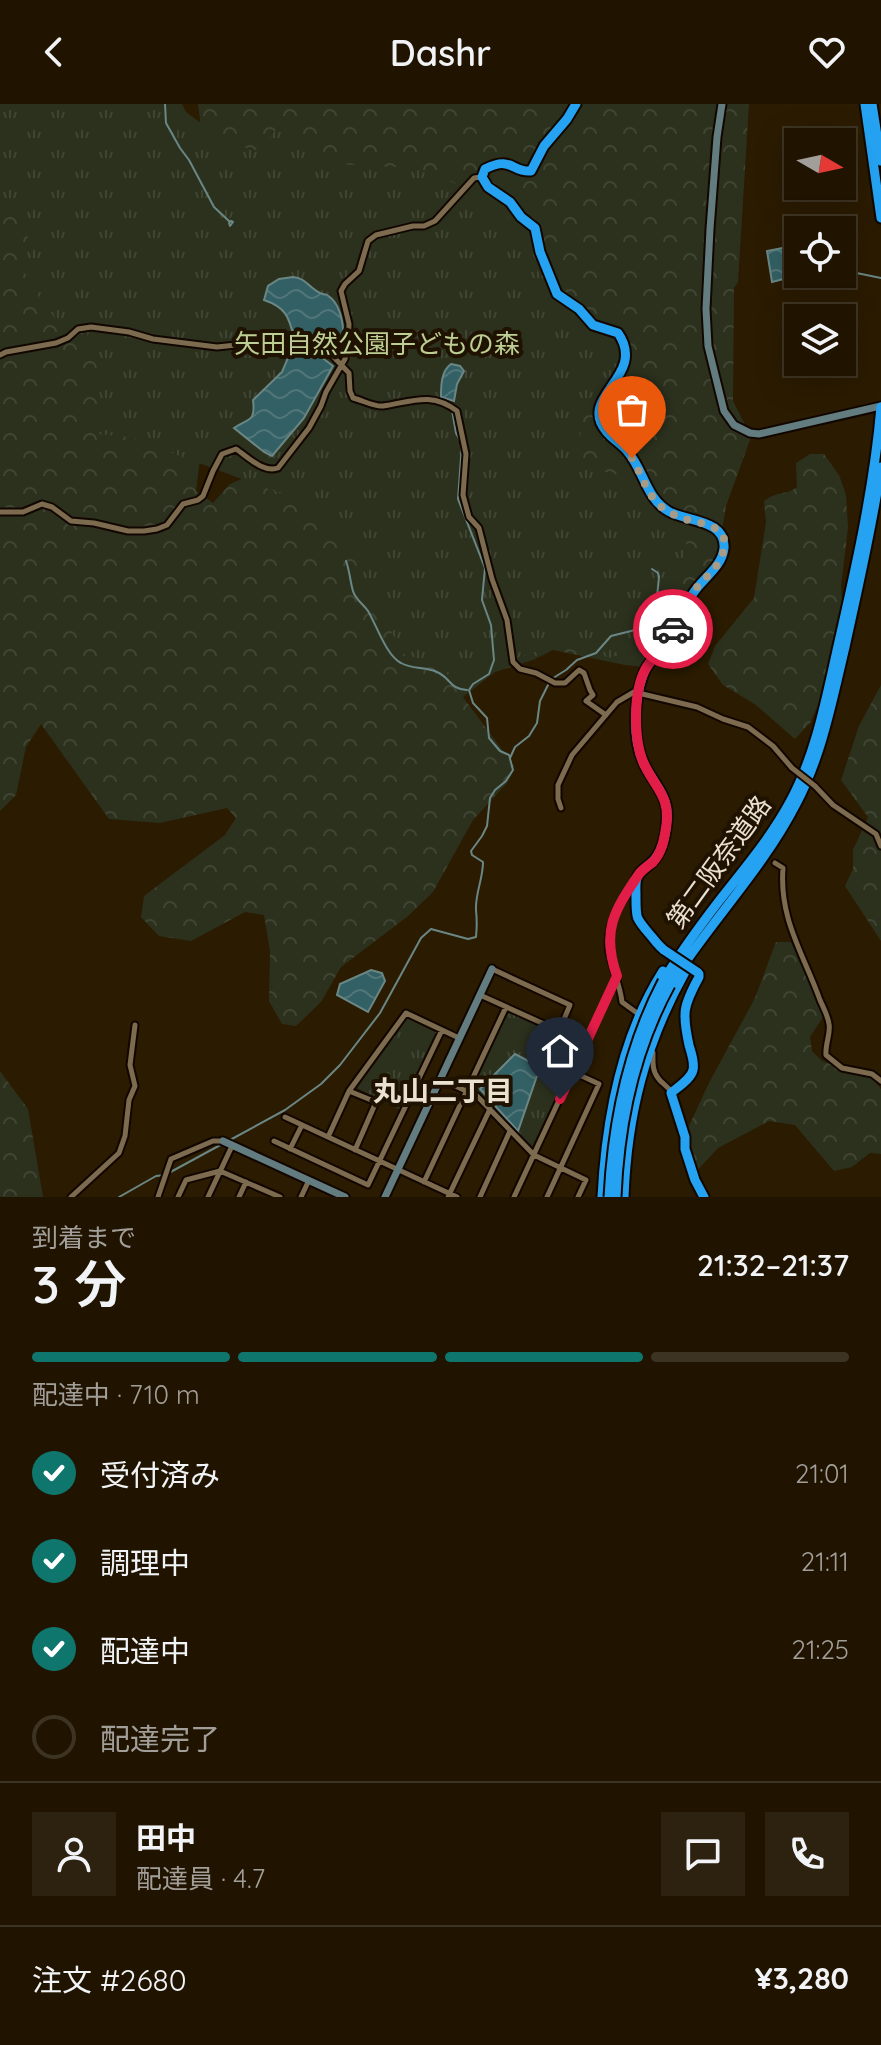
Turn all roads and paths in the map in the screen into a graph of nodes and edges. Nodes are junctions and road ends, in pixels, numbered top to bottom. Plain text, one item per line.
1 (576, 104) edge
2 (722, 104) edge
3 (865, 104) edge
4 (872, 104) edge
5 (881, 161) edge
6 (482, 177) junction
7 (881, 218) edge
8 (0, 355) edge
9 (341, 365) junction
10 (881, 406) edge
11 (881, 467) edge
12 (0, 512) edge
13 (639, 694) junction
14 (606, 715) junction
15 (561, 808) dead end
16 (881, 846) edge
17 (775, 863) dead end
18 (636, 880) junction
19 (723, 902) junction
20 (492, 969) joint
21 (617, 976) junction
22 (666, 983) junction
23 (480, 995) junction
24 (506, 1007) junction
25 (637, 1013) dead end
26 (135, 1025) dead end
27 (442, 1030) junction
28 (559, 1031) junction
29 (660, 1032) dead end
30 (459, 1038) junction
31 (586, 1043) junction
32 (573, 1072) junction
33 (440, 1079) junction
34 (881, 1081) edge
35 (349, 1091) junction
36 (467, 1091) junction
37 (671, 1093) junction
38 (490, 1109) junction
39 (285, 1117) dead end
40 (302, 1125) junction
41 (510, 1131) junction
42 (328, 1137) junction
43 (223, 1141) joint
44 (274, 1141) dead end
45 (232, 1145) junction
46 (290, 1149) junction
47 (355, 1150) junction
48 (534, 1155) junction
49 (380, 1161) junction
50 (561, 1168) junction
51 (398, 1170) junction
52 (220, 1171) junction
53 (309, 1180) junction
54 (246, 1182) junction
55 (424, 1182) junction
56 (271, 1195) edge
57 (449, 1195) edge
58 (71, 1197) edge
59 (158, 1197) edge
60 (178, 1197) edge
61 (208, 1197) edge
62 (239, 1197) edge
63 (280, 1197) edge
64 (301, 1197) edge
65 (345, 1197) edge
66 (385, 1197) edge
67 (457, 1197) edge
68 (480, 1197) edge
69 (514, 1197) edge
70 (547, 1197) edge
71 (578, 1197) edge
72 (602, 1197) edge
73 (609, 1197) edge
74 (616, 1197) edge
75 (624, 1197) edge
76 (704, 1197) edge

1 - 6 highway
2 - 10 street
3 - 7 highway
4 - 5 highway
6 - 9 street
6 - 13 highway
8 - 9 street
9 - 12 street
9 - 14 street
10 - 19 highway, 第二阪奈道路
11 - 19 highway, 第二阪奈道路
13 - 14 street
13 - 16 street, bridge
13 - 18 highway
14 - 15 street
17 - 34 street
18 - 21 street
18 - 37 highway, bridge
19 - 22 highway, 第二阪奈道路
19 - 72 highway
19 - 75 highway
20 - 23 street
20 - 28 street
21 - 25 street
21 - 31 street
22 - 73 highway, 第二阪奈道路, bridge
22 - 74 highway, 第二阪奈道路, bridge
23 - 24 street
23 - 30 street
24 - 28 street
24 - 36 street
26 - 58 street
27 - 30 street
27 - 35 street
27 - 49 street
28 - 31 street
29 - 37 street
30 - 33 street
31 - 32 street
32 - 48 street
32 - 50 street
33 - 36 street
33 - 51 street
35 - 42 street
35 - 47 street
36 - 38 street
36 - 55 street
37 - 76 highway
38 - 41 street
38 - 57 street
39 - 40 street
40 - 42 street
40 - 46 street
41 - 48 street
41 - 68 street
42 - 47 street
43 - 45 street
43 - 59 street
44 - 46 street
45 - 52 street
45 - 53 street
46 - 49 street
47 - 49 street
48 - 50 street
48 - 69 street
49 - 51 street
50 - 70 street
50 - 71 street
51 - 55 street
51 - 66 street
52 - 54 street
52 - 60 street
52 - 61 street
53 - 64 street
53 - 65 street
54 - 56 street
54 - 62 street
55 - 57 street
56 - 63 street
57 - 67 street

